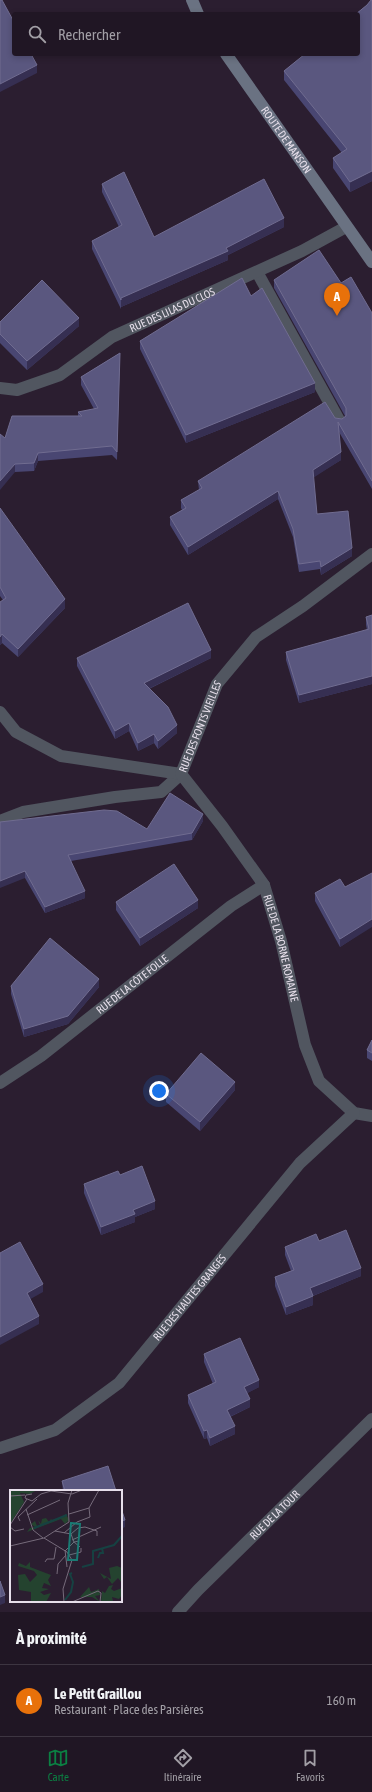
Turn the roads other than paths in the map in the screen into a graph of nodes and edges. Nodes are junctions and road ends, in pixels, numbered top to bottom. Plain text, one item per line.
1 (192, 0) edge
2 (197, 12) edge
3 (227, 56) edge
4 (346, 227) junction
5 (372, 262) edge
6 (257, 272) junction
7 (0, 388) edge
8 (339, 420) edge
9 (372, 554) edge
10 (0, 712) edge
11 (182, 774) junction
12 (0, 821) edge
13 (264, 885) junction
14 (0, 1082) edge
15 (354, 1113) junction
16 (372, 1116) edge
17 (372, 1419) edge
18 (0, 1448) edge
19 (178, 1612) edge

1 - 2 street
3 - 4 street, ROUTE DE MANSON
4 - 5 street, ROUTE DE MANSON
4 - 6 street, RUE DES LILAS DU CLOS
6 - 7 street, RUE DES LILAS DU CLOS
6 - 8 street
9 - 11 street, RUE DES FONTS VIEILLES
10 - 11 street, RUE DES FONTS VIEILLES
11 - 12 street
11 - 13 street, RUE DE LA BORNE ROMAINE
13 - 14 street, RUE DE LA CÔTE FOLLE
13 - 15 street, RUE DE LA BORNE ROMAINE
15 - 16 street
15 - 18 street, RUE DES HAUTES GRANGES
17 - 19 street, RUE DE LA TOUR

